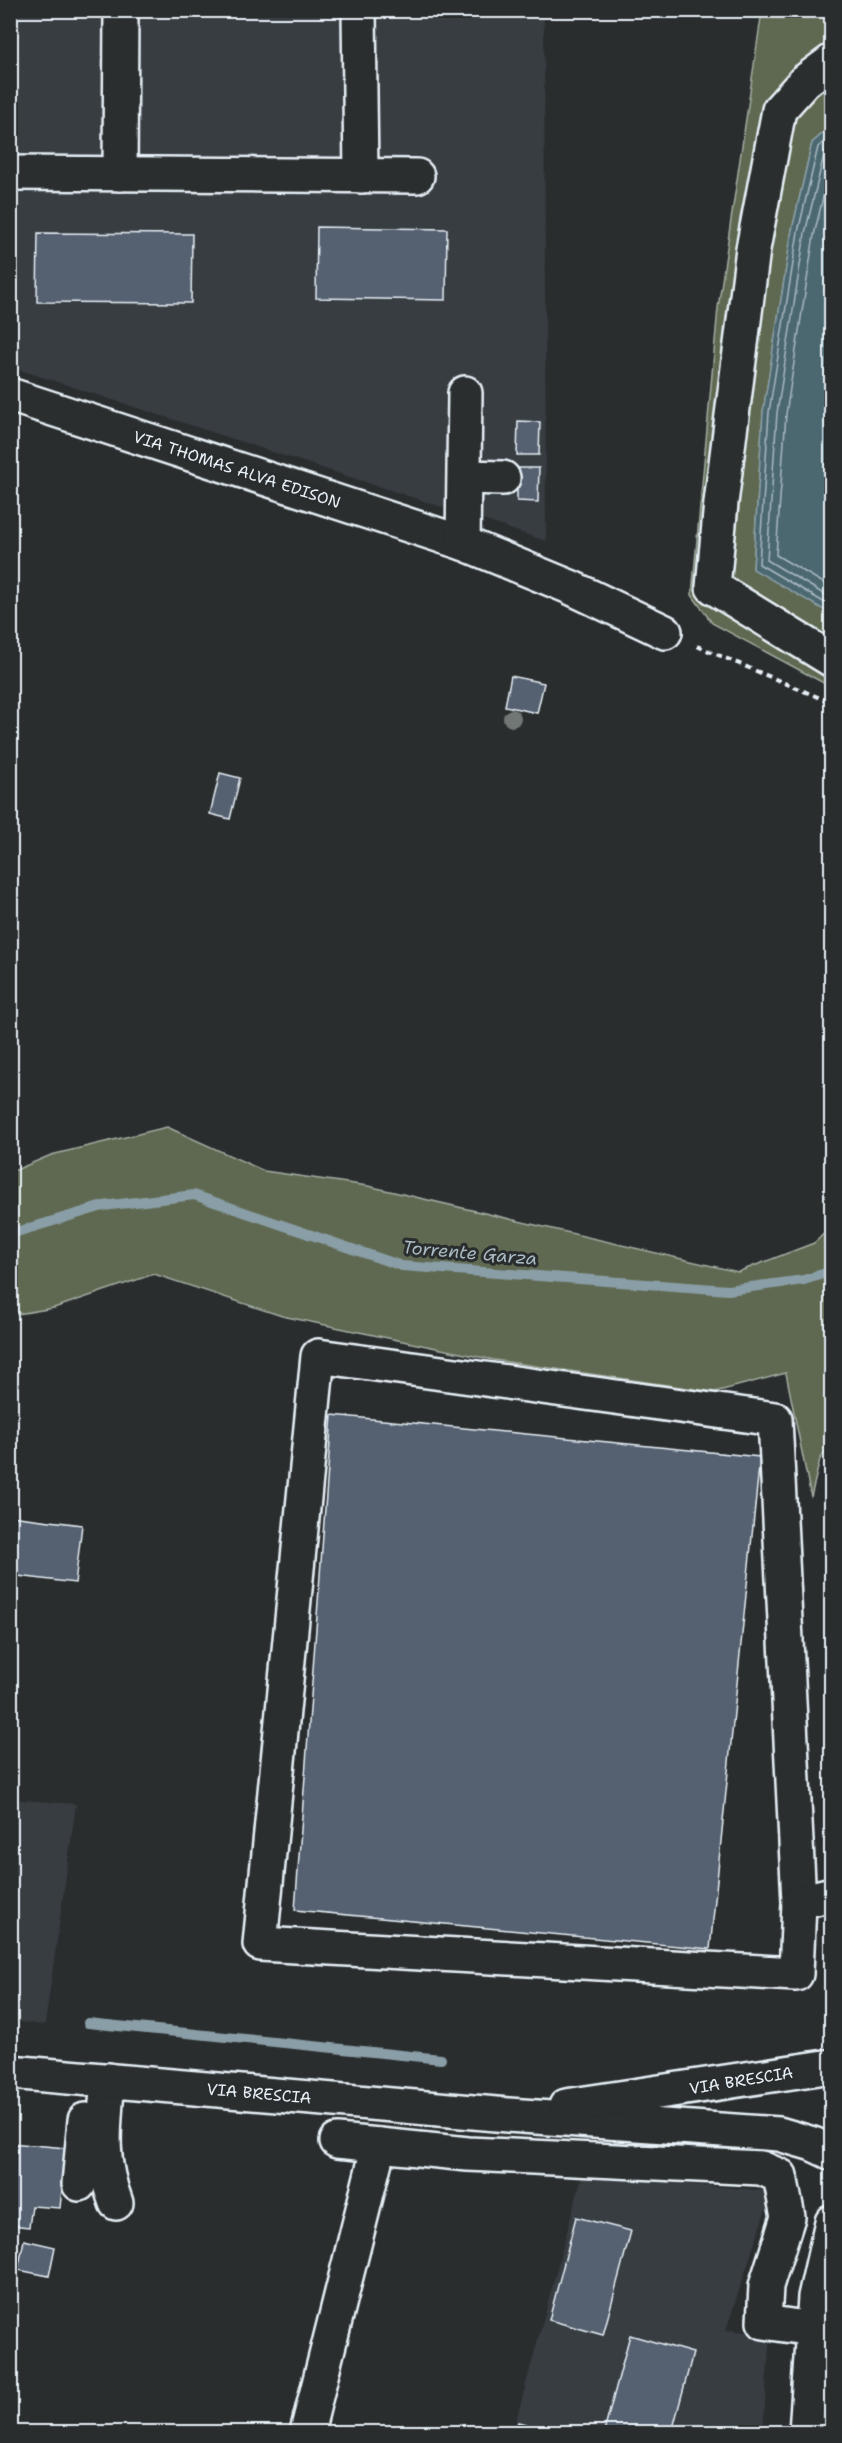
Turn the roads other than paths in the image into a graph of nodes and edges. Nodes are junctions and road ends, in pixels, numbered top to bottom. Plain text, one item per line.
1 (121, 10) edge
2 (359, 10) edge
3 (831, 62) edge
4 (10, 173) edge
5 (120, 174) junction
6 (361, 176) junction
7 (417, 176) dead end
8 (465, 393) dead end
9 (10, 395) edge
10 (465, 477) junction
11 (503, 478) dead end
12 (463, 543) junction
13 (665, 632) road end
14 (831, 660) edge
15 (831, 1894) edge
16 (799, 1902) junction
17 (831, 2066) edge
18 (10, 2072) edge
19 (99, 2080) junction
20 (508, 2115) junction
21 (337, 2141) dead end
22 (379, 2145) junction
23 (831, 2153) edge
24 (79, 2184) dead end
25 (116, 2203) dead end
26 (831, 2222) edge
27 (823, 2284) edge
28 (812, 2329) junction
29 (307, 2433) edge
30 (806, 2433) edge

1 - 5 street
2 - 6 street
3 - 14 street
4 - 5 street
5 - 6 street
6 - 7 street
8 - 10 street
9 - 12 street, VIA THOMAS ALVA EDISON
10 - 11 street
10 - 12 street
12 - 13 street, VIA THOMAS ALVA EDISON
15 - 16 street
16 - 16 street
17 - 20 street, VIA BRESCIA
18 - 19 street, VIA BRESCIA
19 - 20 street, VIA BRESCIA
19 - 24 street
19 - 25 street
20 - 23 street, VIA BRESCIA
21 - 22 street
22 - 28 street
22 - 29 street
26 - 27 street
27 - 28 street
28 - 30 street

